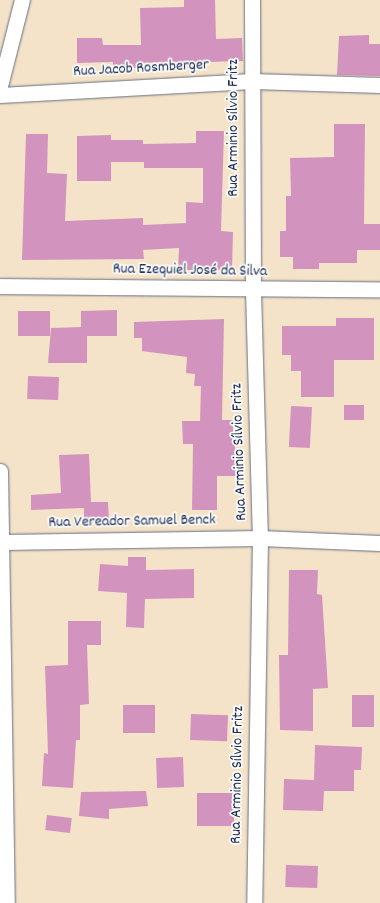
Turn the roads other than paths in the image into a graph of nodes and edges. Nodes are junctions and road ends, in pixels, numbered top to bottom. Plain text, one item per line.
1 (22, 0) edge
2 (252, 0) edge
3 (252, 81) junction
4 (380, 85) edge
5 (0, 86) edge
6 (0, 95) edge
7 (0, 286) edge
8 (380, 289) edge
9 (253, 290) junction
10 (0, 471) edge
11 (260, 538) junction
12 (4, 542) junction
13 (380, 543) edge
14 (7, 903) edge
15 (254, 903) edge

1 - 5 street
2 - 3 street, Rua Arminio Sílvio Fritz
3 - 4 street, Rua Jacob Rosmberger
3 - 6 street, Rua Jacob Rosmberger
3 - 9 street, Rua Arminio Sílvio Fritz
7 - 9 street, Rua Ezequiel José da Silva
8 - 9 street, Rua Ezequiel José da Silva
9 - 11 street, Rua Arminio Sílvio Fritz
10 - 12 street
11 - 12 street, Rua Vereador Samuel Benck
11 - 13 street, Rua Vereador Samuel Benck
11 - 15 street, Rua Arminio Sílvio Fritz
12 - 14 street

